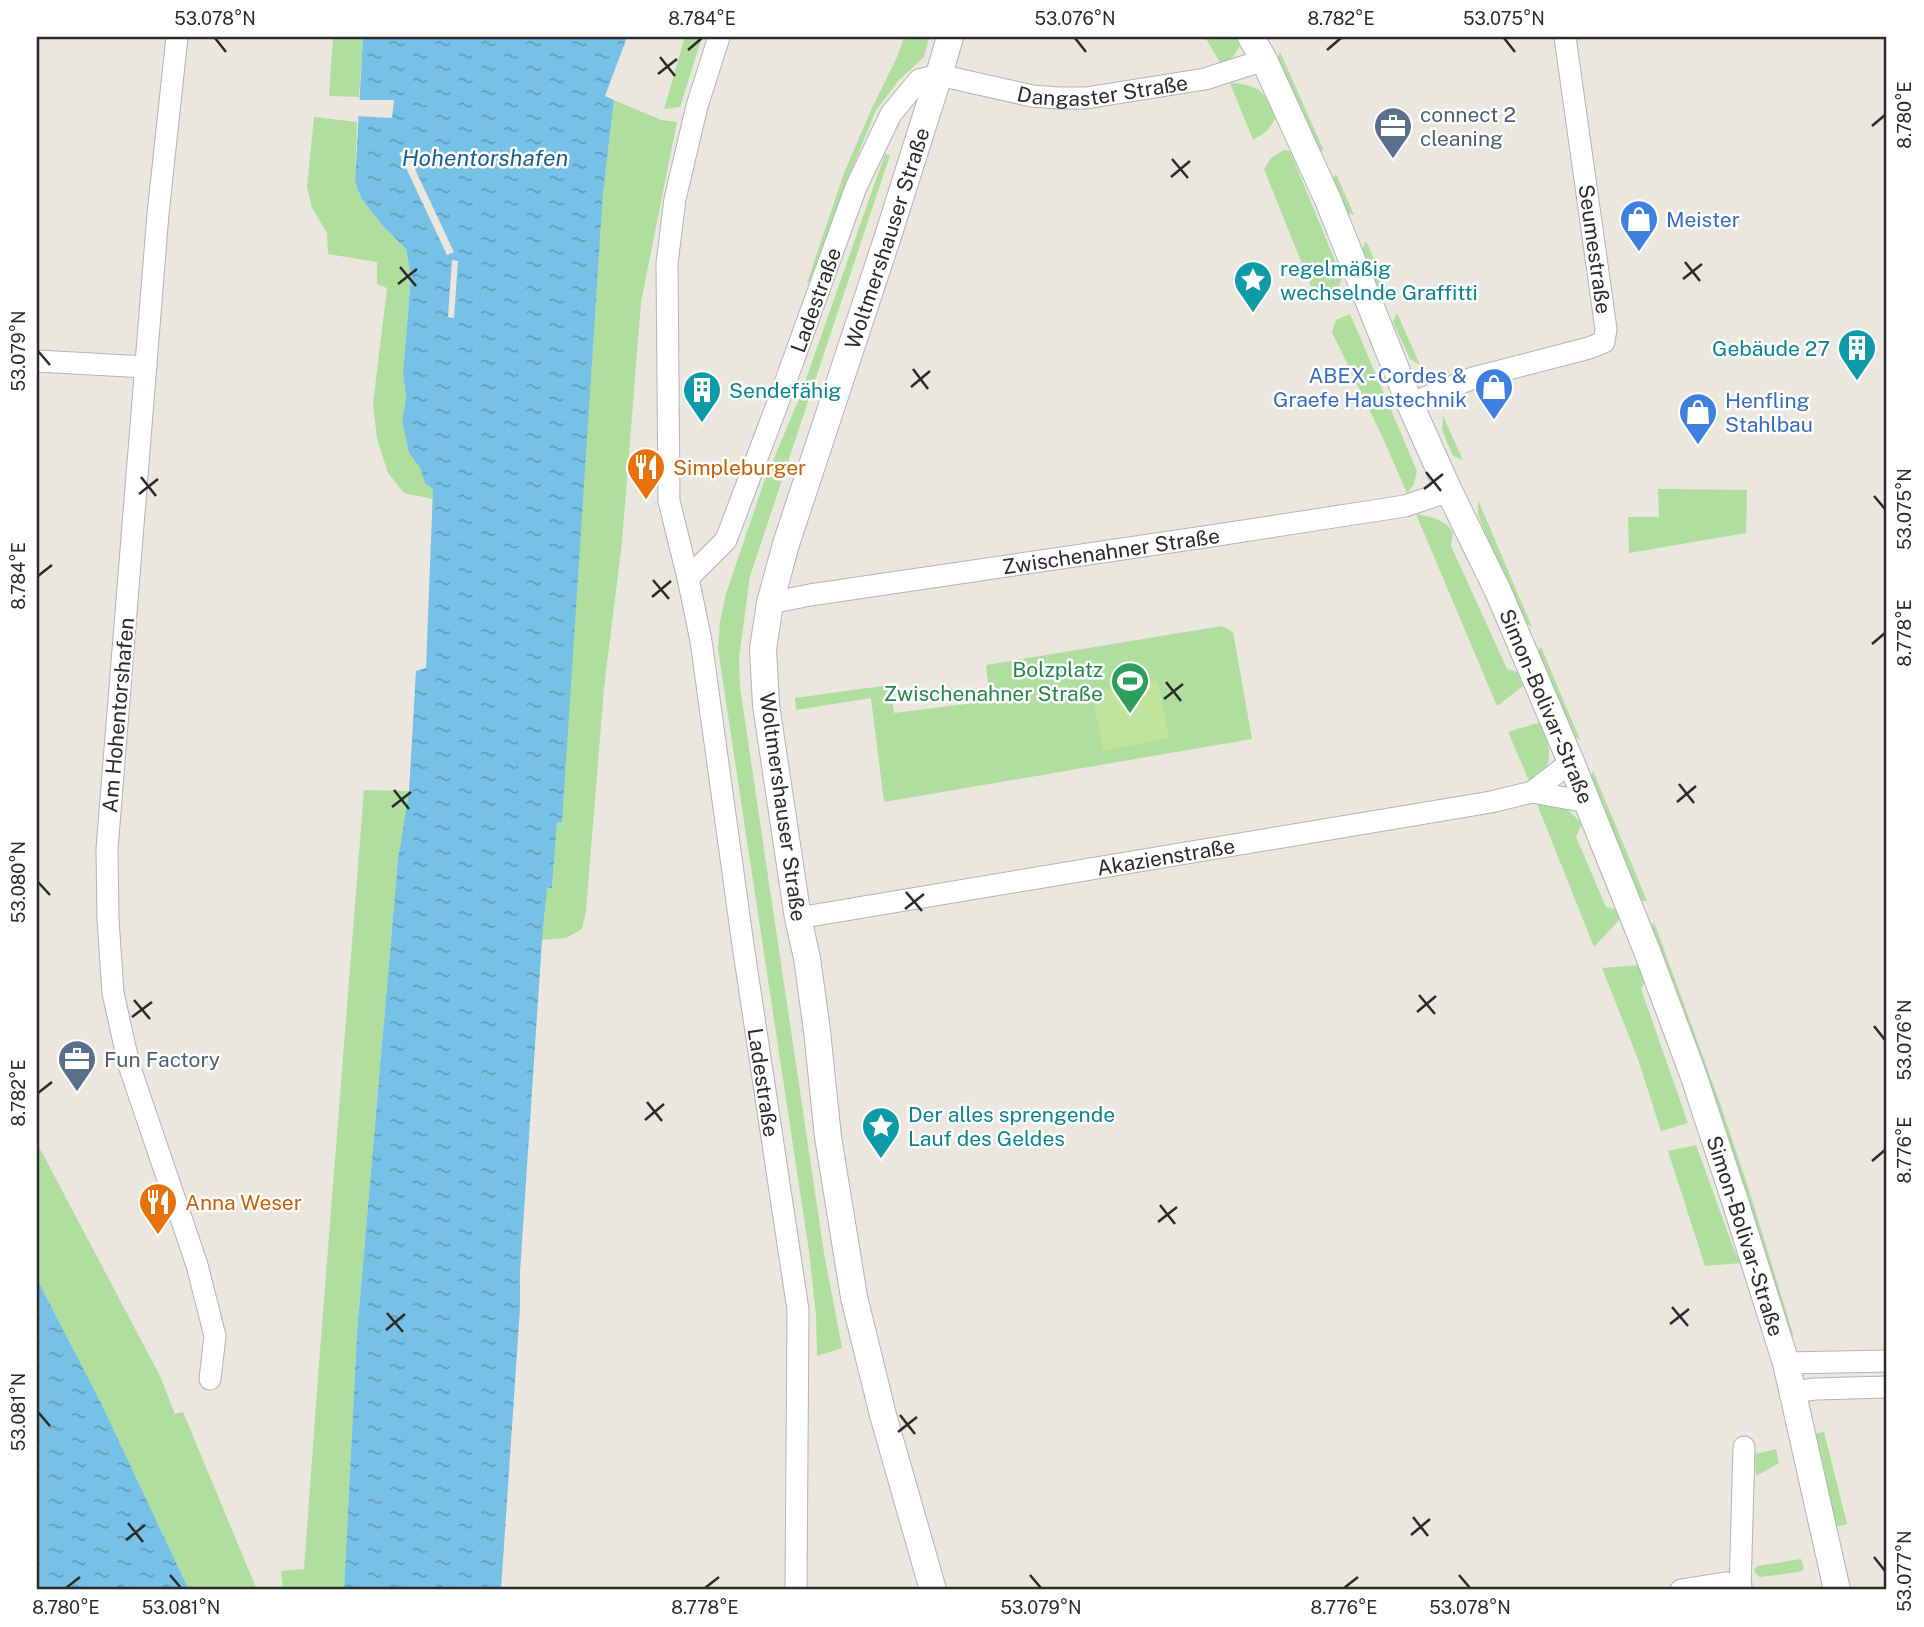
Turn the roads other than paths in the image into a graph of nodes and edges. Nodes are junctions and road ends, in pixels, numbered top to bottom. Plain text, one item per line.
1 (177, 37) edge
2 (719, 37) edge
3 (950, 37) edge
4 (1251, 37) edge
5 (1565, 37) edge
6 (1264, 60) junction
7 (939, 75) junction
8 (37, 361) edge
9 (146, 367) junction
10 (1410, 404) junction
11 (1449, 491) junction
12 (688, 578) junction
13 (770, 603) junction
14 (1571, 762) junction
15 (1532, 792) junction
16 (1587, 802) junction
17 (798, 918) junction
18 (1887, 1361) edge
19 (1786, 1363) junction
20 (210, 1379) dead end
21 (1887, 1387) edge
22 (1793, 1392) junction
23 (1744, 1447) dead end
24 (1741, 1588) edge
25 (796, 1590) edge
26 (933, 1590) edge
27 (1681, 1590) edge
28 (1837, 1590) edge

1 - 9 street, Am Hohentorshafen
2 - 12 street, Ladestraße
3 - 7 street, Woltmershauser Straße
4 - 6 street, Simon-Bolivar-Straße
5 - 10 street, Seumestraße
6 - 7 street, Dangaster Straße
6 - 10 street, Simon-Bolivar-Straße
7 - 12 street, Ladestraße
7 - 13 street, Woltmershauser Straße
8 - 9 street
9 - 20 street, Am Hohentorshafen
10 - 11 street, Simon-Bolivar-Straße
11 - 13 street, Zwischenahner Straße
11 - 14 street, Simon-Bolivar-Straße
12 - 25 street, Ladestraße
13 - 17 street, Woltmershauser Straße
14 - 15 street, Akazienstraße
14 - 16 street, Simon-Bolivar-Straße
15 - 16 street, Akazienstraße
15 - 17 street, Akazienstraße
16 - 19 street, Simon-Bolivar-Straße
17 - 26 street, Woltmershauser Straße
18 - 19 street
19 - 22 street, Simon-Bolivar-Straße
21 - 22 street
22 - 28 street, Simon-Bolivar-Straße
23 - 24 street
24 - 27 street

